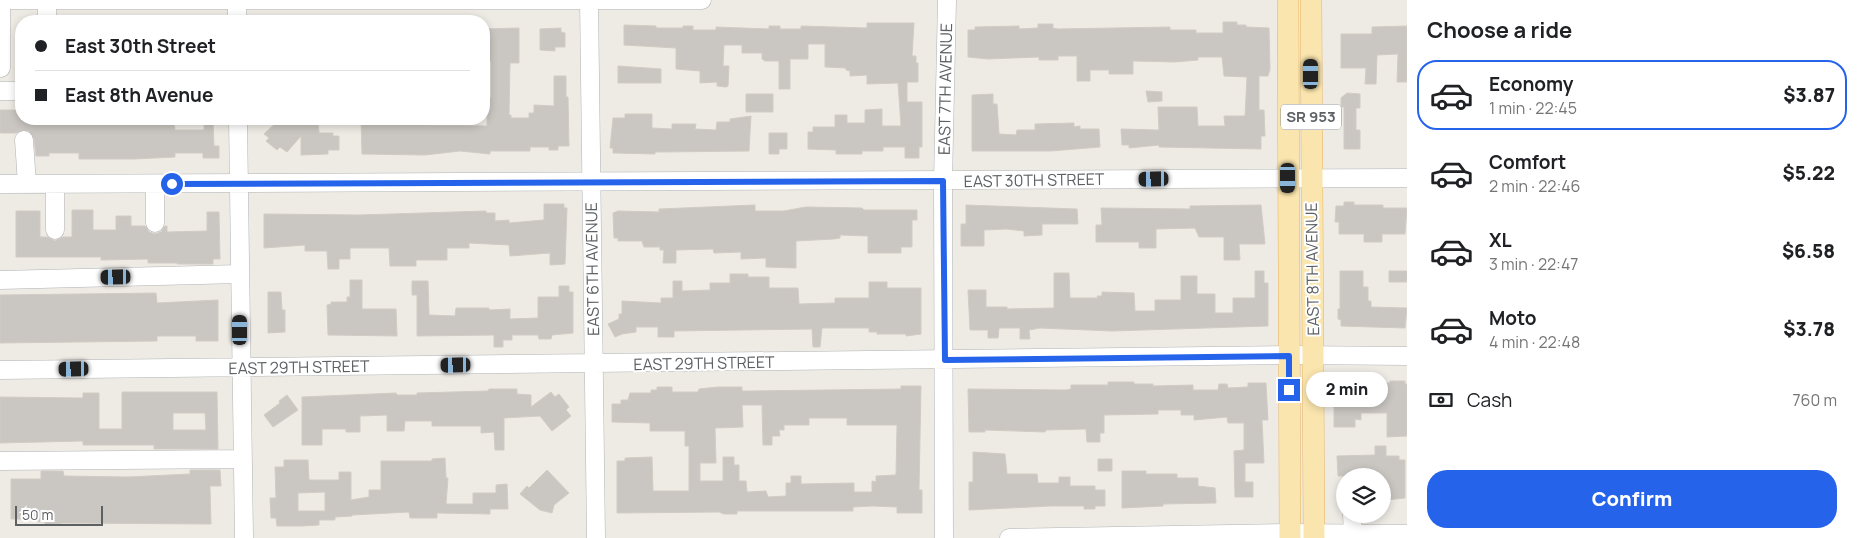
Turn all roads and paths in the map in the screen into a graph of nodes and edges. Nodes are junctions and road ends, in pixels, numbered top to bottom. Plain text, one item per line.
1 (1, 0) edge
2 (47, 0) edge
3 (108, 0) edge
4 (237, 0) edge
5 (590, 0) edge
6 (702, 0) edge
7 (947, 0) edge
8 (1288, 0) edge
9 (1311, 0) edge
10 (47, 15) edge
11 (237, 15) edge
12 (1, 68) dead end
13 (0, 91) edge
14 (15, 91) edge
15 (238, 125) edge
16 (24, 140) dead end
17 (1288, 178) junction
18 (1311, 178) junction
19 (1407, 178) edge
20 (943, 181) junction
21 (592, 182) junction
22 (0, 184) edge
23 (27, 184) junction
24 (55, 184) junction
25 (154, 184) junction
26 (239, 184) junction
27 (154, 223) dead end
28 (55, 230) dead end
29 (240, 274) junction
30 (0, 280) edge
31 (1289, 356) junction
32 (1313, 356) junction
33 (1407, 356) edge
34 (945, 360) junction
35 (593, 364) junction
36 (241, 368) junction
37 (0, 370) edge
38 (242, 459) junction
39 (0, 461) edge
40 (1352, 523) edge
41 (1353, 534) junction
42 (1407, 534) edge
43 (1290, 536) edge
44 (1314, 536) edge
45 (244, 538) edge
46 (596, 538) edge
47 (944, 538) edge
48 (1009, 538) edge

1 - 2 street
1 - 12 street
2 - 3 street
2 - 10 street
3 - 4 street
4 - 5 street
4 - 11 street
5 - 6 street
5 - 21 street, EAST 6TH AVENUE
7 - 20 street, EAST 7TH AVENUE
8 - 17 main road, EAST 8TH AVENUE / SR 953
9 - 18 main road, EAST 8TH AVENUE / SR 953
13 - 14 street
15 - 26 street
16 - 23 street
17 - 18 street, EAST 30TH STREET
17 - 20 street, EAST 30TH STREET
17 - 31 main road, EAST 8TH AVENUE / SR 953
18 - 19 street, EAST 30TH STREET
18 - 32 main road, EAST 8TH AVENUE / SR 953
20 - 21 street, EAST 30TH STREET
20 - 34 street, EAST 7TH AVENUE
21 - 26 street, EAST 30TH STREET
21 - 35 street, EAST 6TH AVENUE
22 - 23 street, EAST 30TH STREET
23 - 24 street, EAST 30TH STREET
24 - 25 street, EAST 30TH STREET
24 - 28 street
25 - 26 street, EAST 30TH STREET
25 - 27 street
26 - 29 street
29 - 30 street
29 - 36 street
31 - 32 street, EAST 29TH STREET
31 - 34 street, EAST 29TH STREET
31 - 43 main road, EAST 8TH AVENUE / SR 953
32 - 33 street, EAST 29TH STREET
32 - 44 main road, EAST 8TH AVENUE / SR 953
34 - 35 street, EAST 29TH STREET
34 - 47 street, EAST 7TH AVENUE
35 - 36 street, EAST 29TH STREET
35 - 46 street, EAST 6TH AVENUE
36 - 37 street, EAST 29TH STREET
36 - 38 street
38 - 39 street
38 - 45 street
40 - 41 street
41 - 42 street
41 - 44 street
43 - 44 street
43 - 48 street

